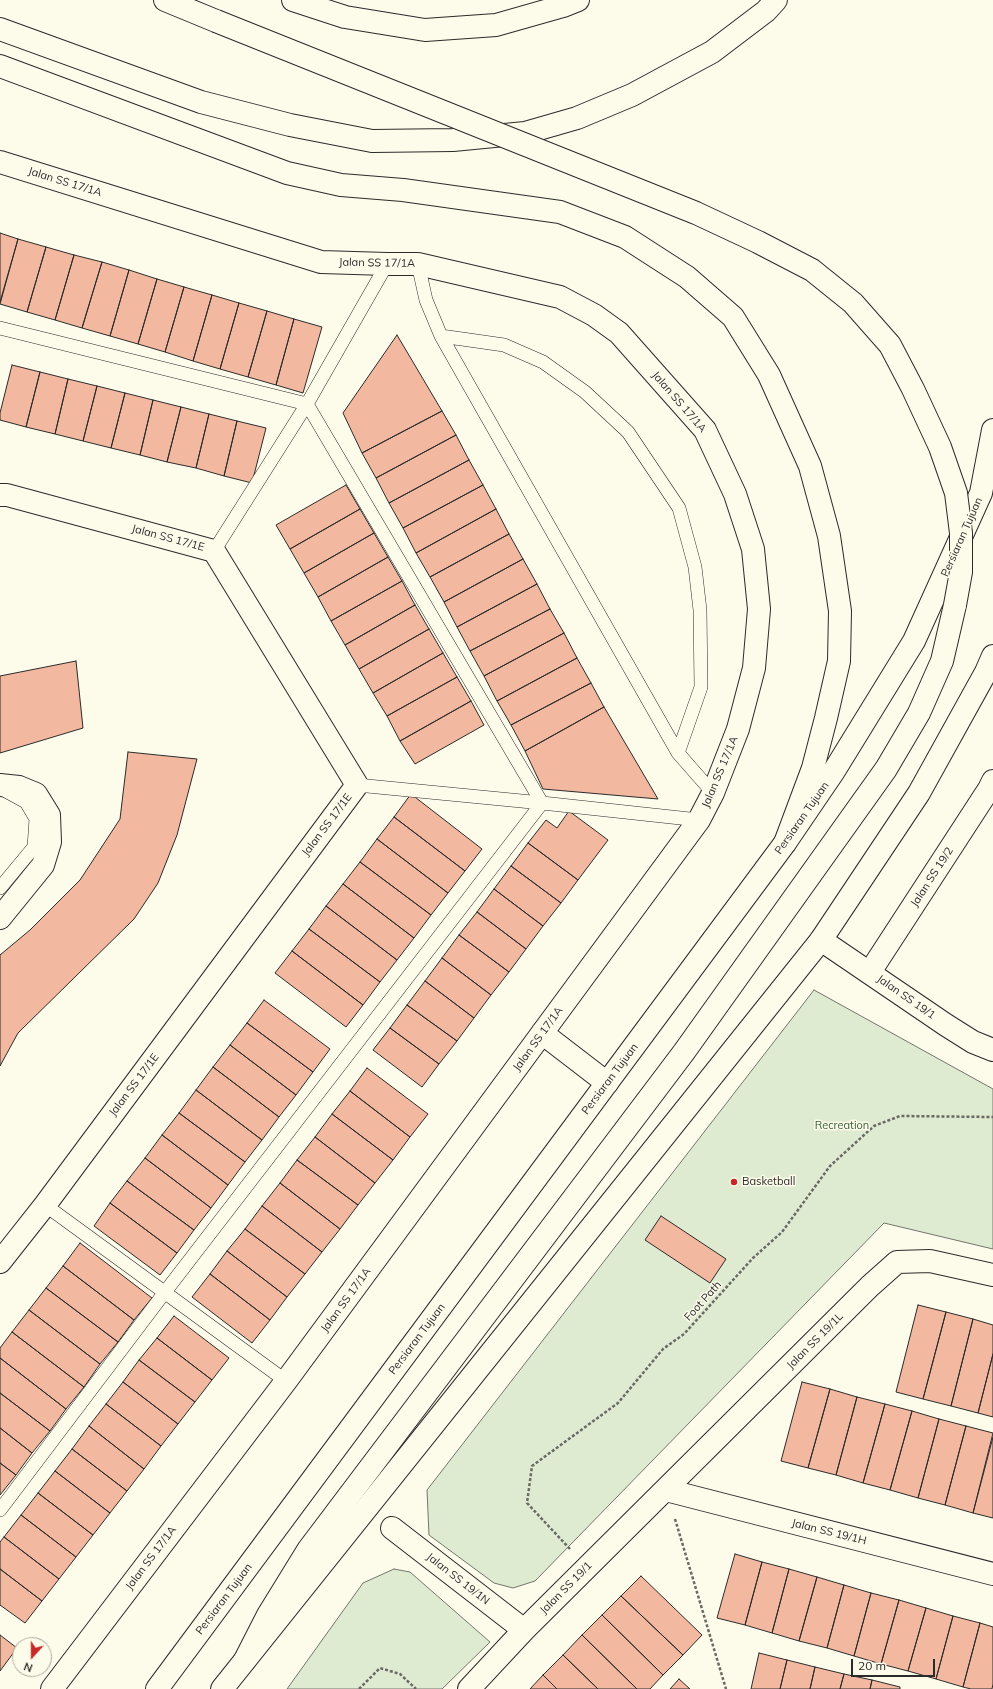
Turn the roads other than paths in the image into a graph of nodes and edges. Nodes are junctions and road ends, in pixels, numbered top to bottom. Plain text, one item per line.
1 (166, 0) edge
2 (294, 0) edge
3 (578, 0) edge
4 (776, 0) edge
5 (0, 28) edge
6 (0, 66) edge
7 (0, 162) edge
8 (387, 264) junction
9 (418, 264) junction
10 (0, 328) edge
11 (441, 336) junction
12 (308, 404) junction
13 (993, 430) edge
14 (0, 496) edge
15 (214, 551) junction
16 (993, 656) edge
17 (678, 753) junction
18 (993, 781) edge
19 (0, 785) edge
20 (357, 785) junction
21 (0, 788) edge
22 (713, 793) junction
23 (542, 803) junction
24 (699, 820) junction
25 (785, 843) junction
26 (0, 888) edge
27 (0, 918) edge
28 (820, 940) junction
29 (870, 972) junction
30 (542, 1032) junction
31 (993, 1050) edge
32 (607, 1083) junction
33 (45, 1205) junction
34 (0, 1262) edge
35 (993, 1275) edge
36 (165, 1292) junction
37 (286, 1381) junction
38 (666, 1490) junction
39 (0, 1510) edge
40 (392, 1528) dead end
41 (993, 1574) edge
42 (524, 1630) junction
43 (245, 1660) junction
44 (52, 1689) edge
45 (157, 1689) edge
46 (222, 1689) edge
47 (469, 1689) edge

1 - 43 main road, bridge
2 - 3 main road
4 - 5 main road
6 - 25 main road
7 - 8 main road, Jalan SS 17/1A
8 - 9 main road, Jalan SS 17/1A
8 - 12 lane
9 - 11 lane
9 - 22 main road, Jalan SS 17/1A
10 - 12 lane
11 - 17 lane
11 - 17 lane
12 - 15 lane
12 - 23 lane
13 - 25 main road, Persiaran Tujuan
14 - 15 main road, Jalan SS 17/1E
15 - 20 main road, Jalan SS 17/1E
16 - 28 main road
17 - 22 lane
18 - 29 main road, Jalan SS 19/2
19 - 27 main road
20 - 23 lane
20 - 33 main road, Jalan SS 17/1E
21 - 26 lane
22 - 24 main road, Jalan SS 17/1A
23 - 24 lane
23 - 36 lane
24 - 30 main road, Jalan SS 17/1A
25 - 32 main road, Persiaran Tujuan
28 - 29 main road, Jalan SS 19/1
28 - 43 main road
29 - 31 main road, Jalan SS 19/1
30 - 32 main road
30 - 37 main road, Jalan SS 17/1A
32 - 45 main road, Persiaran Tujuan
33 - 34 main road, Jalan SS 17/1E
33 - 36 lane
35 - 38 main road, Jalan SS 19/1L
36 - 37 lane
36 - 39 lane
37 - 44 main road, Jalan SS 17/1A
38 - 41 main road, Jalan SS 19/1H
38 - 42 main road, Jalan SS 19/1
40 - 42 main road, Jalan SS 19/1N
42 - 47 main road, Jalan SS 19/1
43 - 46 main road

